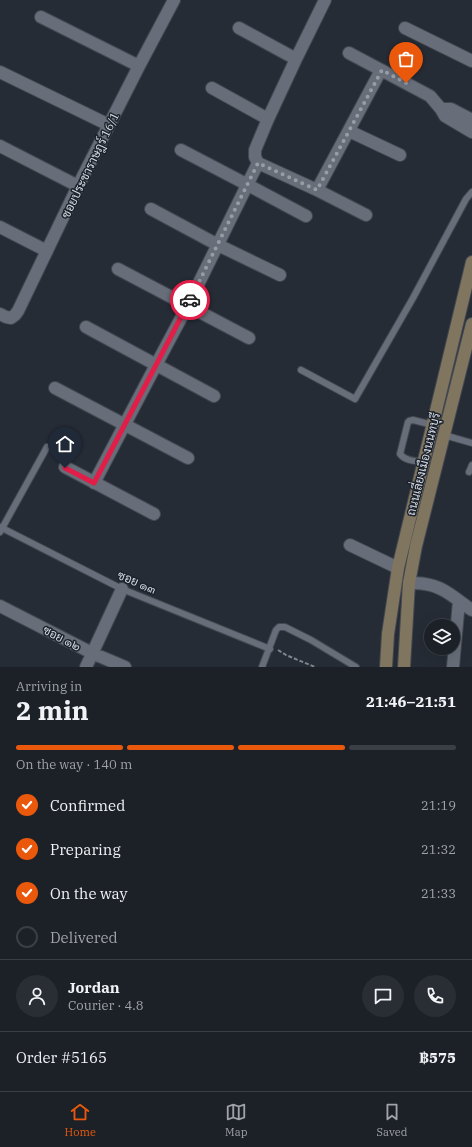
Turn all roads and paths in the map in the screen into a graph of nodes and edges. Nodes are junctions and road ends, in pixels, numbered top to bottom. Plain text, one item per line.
1 (325, 0) edge
2 (170, 1) edge
3 (41, 17) dead end
4 (239, 28) dead end
5 (405, 28) dead end
6 (349, 53) dead end
7 (296, 59) junction
8 (472, 62) edge
9 (139, 66) junction
10 (382, 70) junction
11 (0, 72) edge
12 (212, 88) dead end
13 (442, 109) junction
14 (268, 119) junction
15 (472, 120) edge
16 (109, 125) junction
17 (349, 131) junction
18 (472, 132) edge
19 (0, 146) edge
20 (181, 150) dead end
21 (400, 155) dead end
22 (258, 163) junction
23 (248, 185) junction
24 (78, 186) junction
25 (317, 190) junction
26 (472, 192) edge
27 (151, 209) dead end
28 (366, 215) dead end
29 (306, 216) dead end
30 (0, 227) edge
31 (218, 245) junction
32 (47, 251) junction
33 (472, 262) edge
34 (118, 269) dead end
35 (280, 276) dead end
36 (188, 305) junction
37 (0, 314) edge
38 (472, 324) edge
39 (86, 327) dead end
40 (249, 338) dead end
41 (156, 365) junction
42 (301, 370) dead end
43 (55, 388) dead end
44 (214, 396) dead end
45 (125, 424) junction
46 (433, 425) junction
47 (444, 435) junction
48 (472, 443) edge
49 (47, 447) dead end
50 (188, 458) dead end
51 (424, 462) junction
52 (472, 465) edge
53 (65, 468) dead end
54 (469, 472) dead end
55 (94, 483) junction
56 (154, 514) dead end
57 (1, 529) edge
58 (350, 545) dead end
59 (398, 568) junction
60 (409, 583) junction
61 (122, 589) junction
62 (459, 601) junction
63 (0, 606) edge
64 (472, 610) edge
65 (270, 649) junction
66 (92, 653) junction
67 (86, 667) edge
68 (125, 667) edge
69 (262, 667) edge
70 (315, 667) edge
71 (356, 667) edge
72 (386, 667) edge
73 (404, 667) edge
74 (453, 667) edge

1 - 7 street
2 - 9 street, ซอยประชาราษฎร์ 16/1
3 - 9 street
4 - 7 street
5 - 8 street
6 - 10 street
7 - 14 street
9 - 16 street, ซอยประชาราษฎร์ 16/1
10 - 13 street
10 - 17 street
11 - 16 street
12 - 14 street
13 - 15 street
13 - 18 street
14 - 22 street
16 - 24 street, ซอยประชาราษฎร์ 16/1
17 - 21 street
17 - 25 street
19 - 24 street
20 - 23 street
22 - 23 street
22 - 25 street
23 - 29 street
23 - 31 street
24 - 32 street, ซอยประชาราษฎร์ 16/1
25 - 28 street
26 - 42 lane
27 - 31 street
30 - 32 street
31 - 35 street
31 - 36 street
32 - 37 street, ซอยประชาราษฎร์ 16/1
33 - 46 main road, ถนนเลี่ยงเมืองนนทบุรี
34 - 36 street
36 - 40 street
36 - 41 street
38 - 47 main road, ถนนเลี่ยงเมืองนนทบุรี
39 - 41 street
41 - 44 street
41 - 45 street
43 - 45 street
45 - 50 street
45 - 55 street
46 - 51 main road, ถนนเลี่ยงเมืองนนทบุรี
46 - 51 lane
47 - 48 lane
47 - 60 main road, ถนนเลี่ยงเมืองนนทบุรี
49 - 57 lane
51 - 59 main road, ถนนเลี่ยงเมืองนนทบุรี
52 - 54 lane
53 - 55 street
55 - 56 street
57 - 61 lane, ซอย ๑๓
58 - 59 street
59 - 72 main road, ถนนเลี่ยงเมืองนนทบุรี
60 - 62 street
60 - 73 main road, ถนนเลี่ยงเมืองนนทบุรี
61 - 65 lane, ซอย ๑๓
61 - 66 street
62 - 64 street
62 - 74 street
63 - 66 street, ซอย ๑๒
65 - 69 lane
65 - 70 path
65 - 71 lane
66 - 67 street
66 - 68 street, ซอย ๑๒

